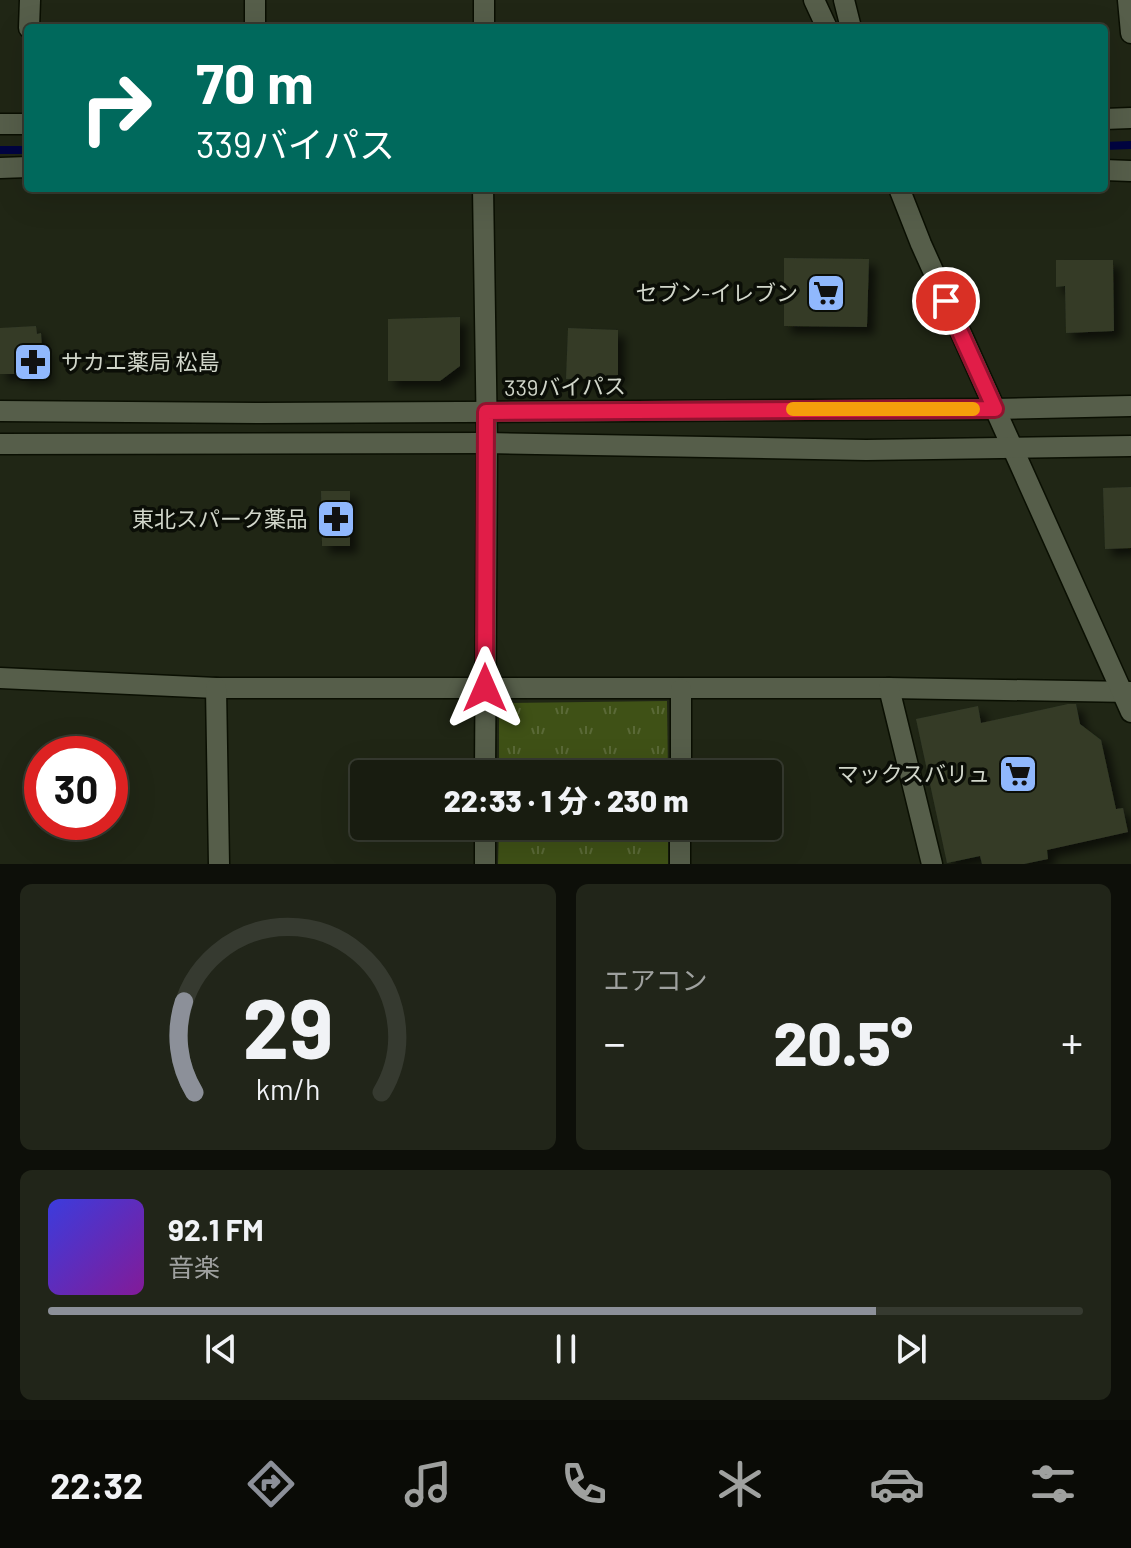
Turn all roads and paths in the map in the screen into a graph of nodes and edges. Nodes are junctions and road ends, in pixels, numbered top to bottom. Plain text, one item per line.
1 (30, 0) edge
2 (255, 0) edge
3 (484, 0) edge
4 (814, 0) edge
5 (844, 0) edge
6 (1128, 0) edge
7 (29, 24) edge
8 (255, 24) edge
9 (484, 24) edge
10 (825, 24) edge
11 (850, 24) edge
12 (1131, 33) edge
13 (1131, 118) edge
14 (1108, 119) edge
15 (0, 124) edge
16 (24, 124) edge
17 (24, 167) edge
18 (0, 168) edge
19 (1108, 170) edge
20 (1131, 171) edge
21 (483, 192) edge
22 (901, 192) edge
23 (1131, 406) edge
24 (995, 409) junction
25 (0, 411) edge
26 (486, 412) junction
27 (487, 443) junction
28 (0, 444) edge
29 (1131, 446) edge
30 (1012, 447) junction
31 (0, 678) edge
32 (216, 688) junction
33 (485, 688) junction
34 (889, 688) junction
35 (681, 689) junction
36 (1126, 692) edge
37 (1131, 712) edge
38 (485, 760) edge
39 (681, 760) edge
40 (485, 840) edge
41 (680, 840) edge
42 (219, 864) edge
43 (485, 864) edge
44 (680, 864) edge
45 (932, 864) edge

1 - 7 street
2 - 8 street
3 - 9 street
4 - 10 street
5 - 11 street
6 - 12 street
13 - 14 street
15 - 16 street
17 - 18 street
19 - 20 street
21 - 26 street
22 - 24 street
23 - 24 street, 339バイパス
24 - 26 street, 339バイパス
24 - 30 street
25 - 26 street, 339バイパス
26 - 27 street
27 - 28 street
27 - 30 street
27 - 33 street
29 - 30 street
30 - 36 street
31 - 32 street
32 - 33 street
32 - 42 street
33 - 35 street
33 - 38 street
34 - 35 street
34 - 36 street
34 - 45 street
35 - 39 street
36 - 37 street
40 - 43 street
41 - 44 street

